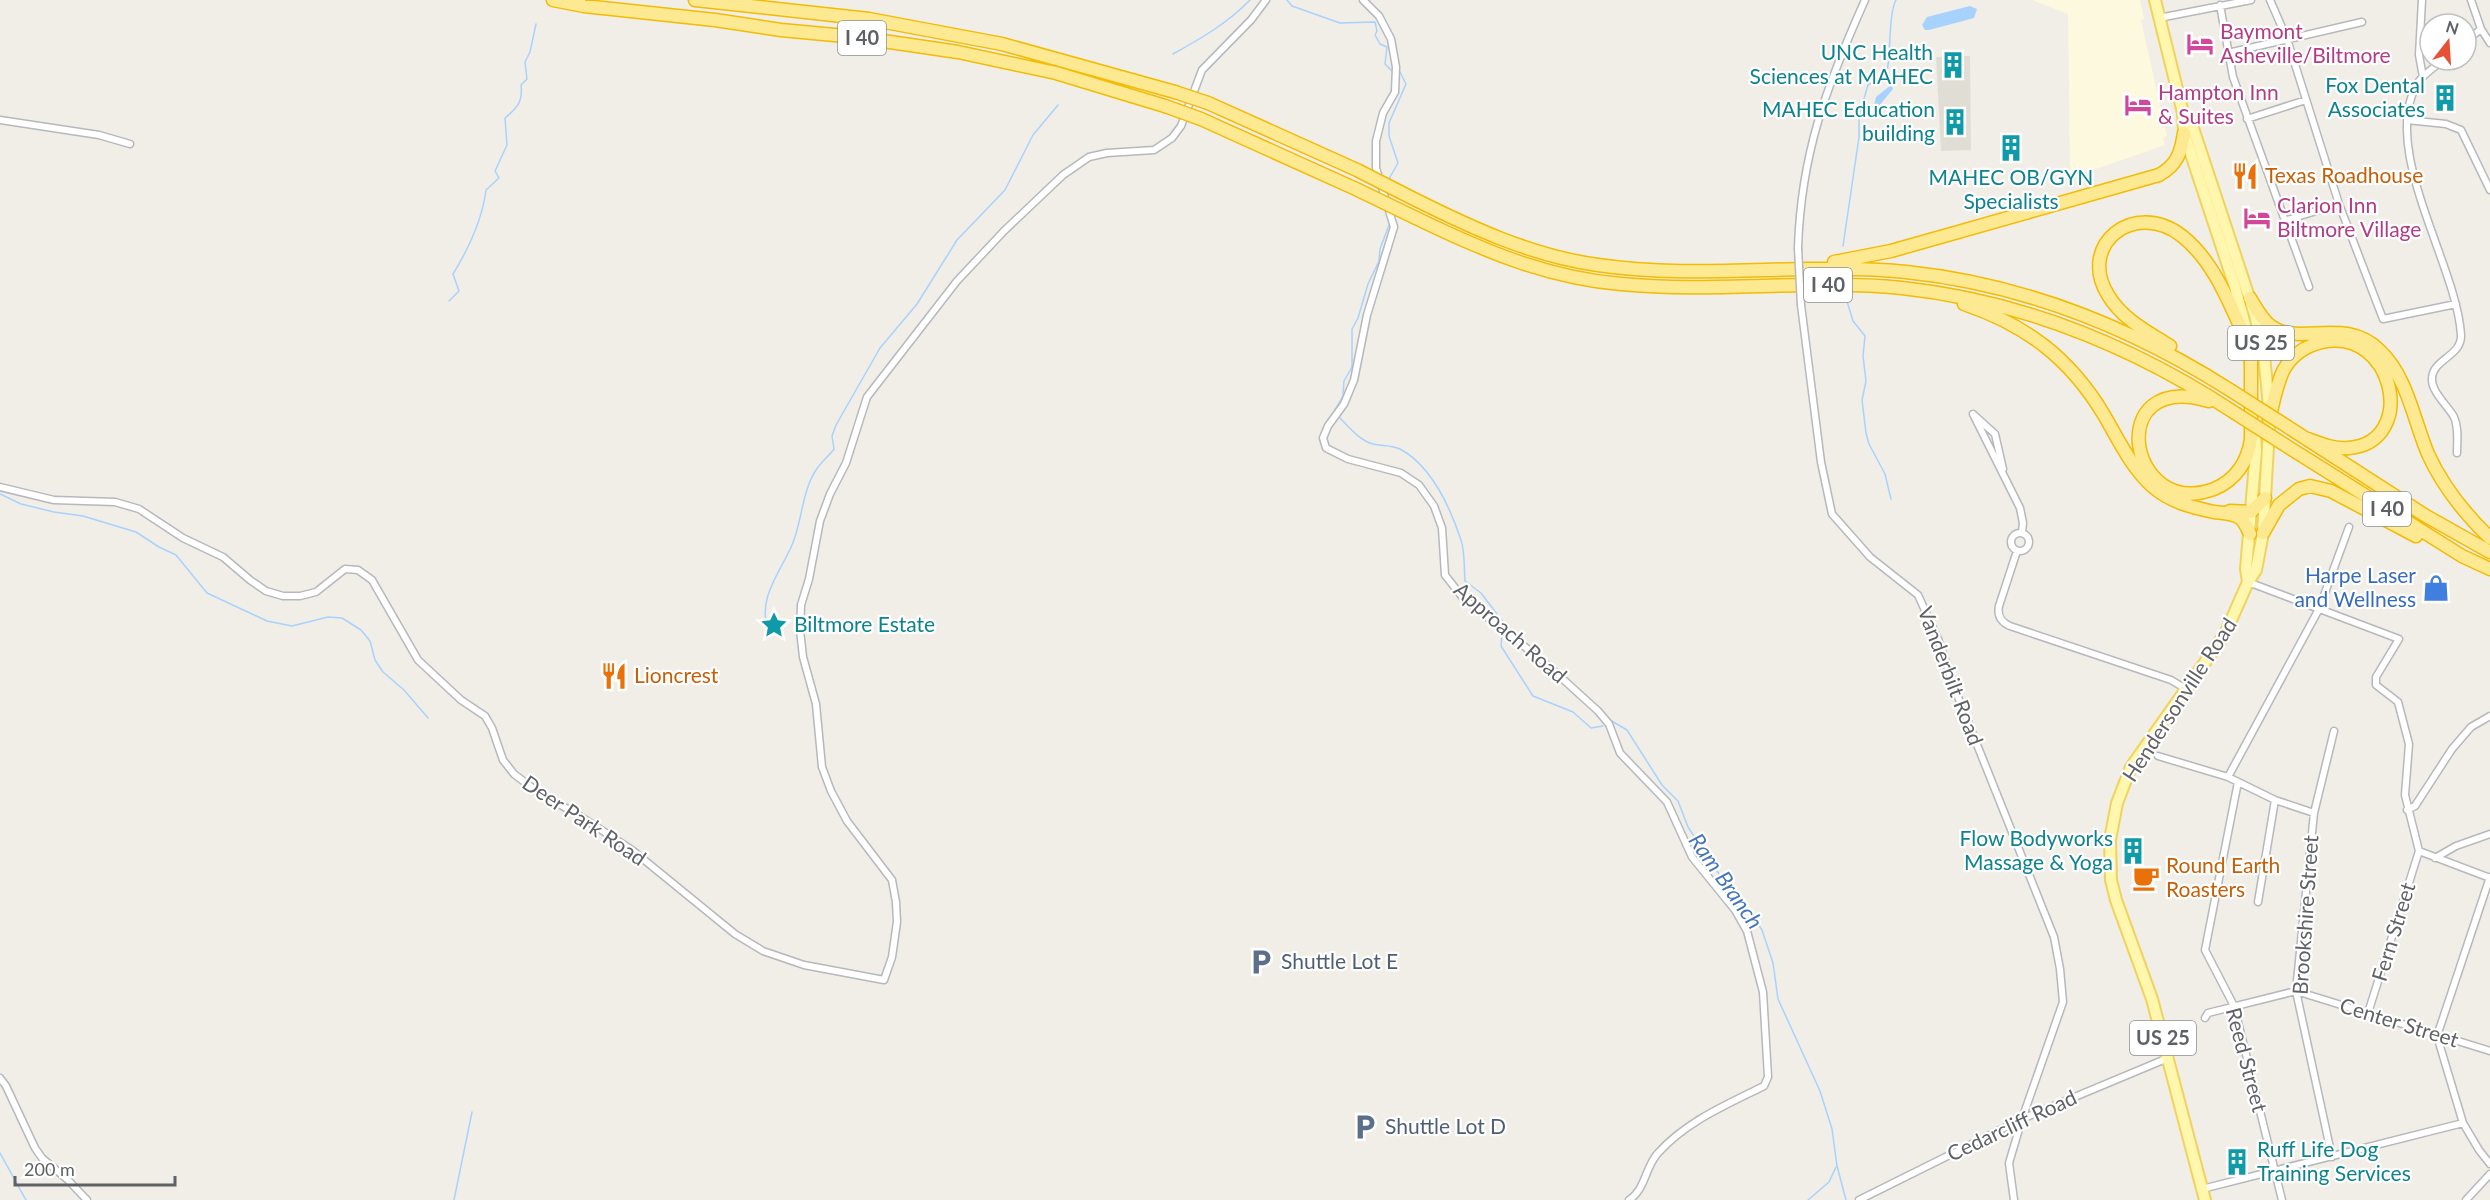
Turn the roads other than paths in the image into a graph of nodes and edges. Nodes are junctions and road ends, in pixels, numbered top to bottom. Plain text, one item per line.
1 (553, 0) edge
2 (695, 0) edge
3 (1266, 0) edge
4 (1363, 0) edge
5 (1865, 0) edge
6 (2155, 0) edge
7 (2251, 0) edge
8 (2271, 0) edge
9 (2422, 0) edge
10 (2471, 0) edge
11 (2220, 5) junction
12 (2158, 18) junction
13 (2362, 22) dead end
14 (2481, 29) junction
15 (2478, 31) edge
16 (2287, 39) junction
17 (2490, 43) edge
18 (2228, 53) junction
19 (2429, 72) edge
20 (2423, 77) junction
21 (2306, 100) junction
22 (2182, 113) junction
23 (2247, 119) junction
24 (0, 120) edge
25 (2407, 120) junction
26 (2184, 133) junction
27 (130, 144) dead end
28 (2490, 190) edge
29 (2339, 204) junction
30 (2287, 220) junction
31 (1803, 268) junction
32 (2309, 287) dead end
33 (1932, 292) junction
34 (2250, 298) junction
35 (2456, 304) junction
36 (2248, 344) junction
37 (2251, 359) junction
38 (2207, 375) junction
39 (2231, 410) junction
40 (2269, 420) junction
41 (2305, 438) junction
42 (2457, 453) dead end
43 (2003, 473) junction
44 (0, 487) edge
45 (2265, 498) junction
46 (2211, 511) junction
47 (2251, 512) junction
48 (2349, 527) dead end
49 (2022, 532) junction
50 (2256, 533) junction
51 (2490, 538) edge
52 (2017, 550) junction
53 (2490, 552) edge
54 (2462, 556) junction
55 (2490, 569) edge
56 (2248, 582) junction
57 (2319, 609) junction
58 (2186, 689) junction
59 (2490, 716) edge
60 (2334, 731) dead end
61 (2158, 756) dead end
62 (2228, 777) junction
63 (2238, 782) junction
64 (2275, 800) junction
65 (2407, 810) junction
66 (2313, 813) junction
67 (2490, 834) edge
68 (2419, 851) junction
69 (2435, 858) junction
70 (2490, 878) edge
71 (2258, 902) dead end
72 (2296, 991) junction
73 (2234, 1006) junction
74 (2368, 1013) junction
75 (2205, 1018) dead end
76 (2437, 1036) junction
77 (2490, 1051) edge
78 (2168, 1058) junction
79 (0, 1078) edge
80 (2022, 1119) junction
81 (2463, 1123) junction
82 (2332, 1156) junction
83 (2490, 1164) edge
84 (2274, 1171) junction
85 (2490, 1174) edge
86 (2203, 1195) edge
87 (87, 1200) edge
88 (1629, 1200) edge
89 (1859, 1200) edge
90 (2014, 1200) edge
91 (2282, 1200) edge
92 (2466, 1200) edge

1 - 33 highway, I 40, bridge
2 - 31 highway, I 40, bridge
3 - 44 street, Deer Park Road
4 - 88 street, Approach Road
5 - 80 street, Vanderbilt Road, bridge
6 - 12 main road, Hendersonville Road / US 25
7 - 11 street
8 - 16 street
9 - 20 street
10 - 14 street
11 - 12 street
11 - 18 street
12 - 22 main road, Hendersonville Road / US 25
13 - 16 street
14 - 15 street
14 - 17 street
16 - 18 street
16 - 21 street
18 - 23 street
19 - 20 street
20 - 25 street
21 - 23 street
21 - 29 street
22 - 26 main road, Hendersonville Road / US 25
22 - 34 main road, Hendersonville Road / US 25
23 - 30 street
24 - 27 street
25 - 28 street
25 - 35 street
26 - 31 highway
26 - 36 main road, Hendersonville Road / US 25
29 - 30 street
29 - 35 street
30 - 32 street
31 - 38 highway, I 40
33 - 39 highway, I 40
33 - 46 highway
34 - 40 main road, Hendersonville Road / US 25
34 - 51 highway
35 - 42 street
36 - 37 main road, Hendersonville Road / US 25
36 - 38 highway
37 - 39 highway
37 - 47 main road, Hendersonville Road / US 25
38 - 41 highway, I 40, bridge
39 - 54 highway, I 40, bridge
40 - 41 highway
40 - 45 main road, Hendersonville Road / US 25
41 - 53 highway, I 40
43 - 43 street
43 - 49 street
45 - 47 highway
45 - 50 main road, Hendersonville Road / US 25
46 - 47 highway
46 - 50 highway
47 - 50 main road, Hendersonville Road / US 25
48 - 57 street
49 - 52 street
49 - 52 street
50 - 54 highway
50 - 56 main road, Hendersonville Road / US 25
52 - 58 street
54 - 55 highway, I 40
56 - 57 street
56 - 58 main road, Hendersonville Road / US 25
57 - 62 street
57 - 65 street
58 - 78 main road, Hendersonville Road / US 25
59 - 65 street
60 - 66 street, Brookshire Street
61 - 62 street
62 - 63 street
63 - 64 street
63 - 73 street, Reed Street
64 - 66 street
64 - 71 street
65 - 68 street
66 - 72 street, Brookshire Street
67 - 69 street
68 - 69 street
68 - 74 street, Fern Street
69 - 70 street
70 - 76 street
72 - 73 street
72 - 74 street, Center Street
72 - 82 street, Brookshire Street
73 - 75 street
73 - 84 street, Reed Street
74 - 76 street, Center Street
76 - 77 street, Center Street
76 - 81 street
78 - 80 street, Cedarcliff Road
78 - 86 main road, Hendersonville Road / US 25
79 - 87 street
80 - 89 street, Cedarcliff Road
80 - 90 street, Vanderbilt Road
81 - 82 street
81 - 83 street
82 - 84 street
84 - 86 street
84 - 91 street, Reed Street
85 - 92 street

